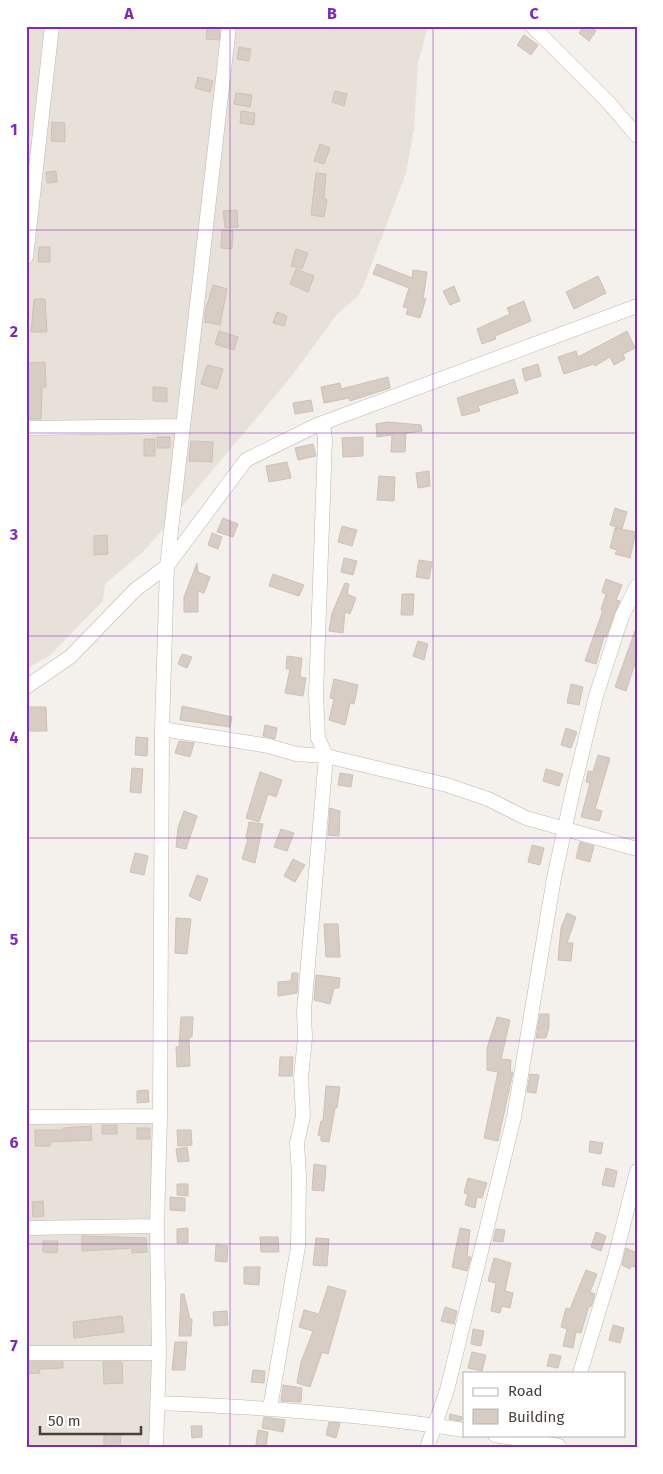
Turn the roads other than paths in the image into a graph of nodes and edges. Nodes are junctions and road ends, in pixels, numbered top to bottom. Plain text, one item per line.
1 (52, 26) edge
2 (229, 26) edge
3 (539, 29) edge
4 (636, 134) edge
5 (26, 257) edge
6 (637, 306) edge
7 (323, 423) junction
8 (183, 426) junction
9 (26, 428) edge
10 (167, 566) junction
11 (637, 586) edge
12 (26, 687) edge
13 (162, 729) junction
14 (326, 756) junction
15 (565, 828) junction
16 (637, 849) edge
17 (160, 1116) junction
18 (26, 1117) edge
19 (637, 1171) edge
20 (157, 1226) junction
21 (26, 1228) edge
22 (26, 1353) edge
23 (159, 1353) junction
24 (580, 1372) edge
25 (157, 1403) junction
26 (270, 1408) junction
27 (435, 1426) junction
28 (463, 1430) edge
29 (502, 1436) edge
30 (560, 1443) edge
31 (156, 1448) edge
32 (427, 1448) edge

1 - 5 street
2 - 8 street
3 - 4 street
6 - 7 street
7 - 10 street
7 - 14 street
8 - 9 street
8 - 10 street
10 - 12 street
10 - 13 street
11 - 15 street
13 - 14 street
13 - 17 street
14 - 15 street
14 - 26 street
15 - 16 street
15 - 27 street
17 - 18 street
17 - 20 street
19 - 24 street
20 - 21 street
20 - 23 street
22 - 23 street
23 - 25 street
25 - 26 street
25 - 31 street
26 - 27 street
27 - 28 street
27 - 32 street
29 - 30 street

